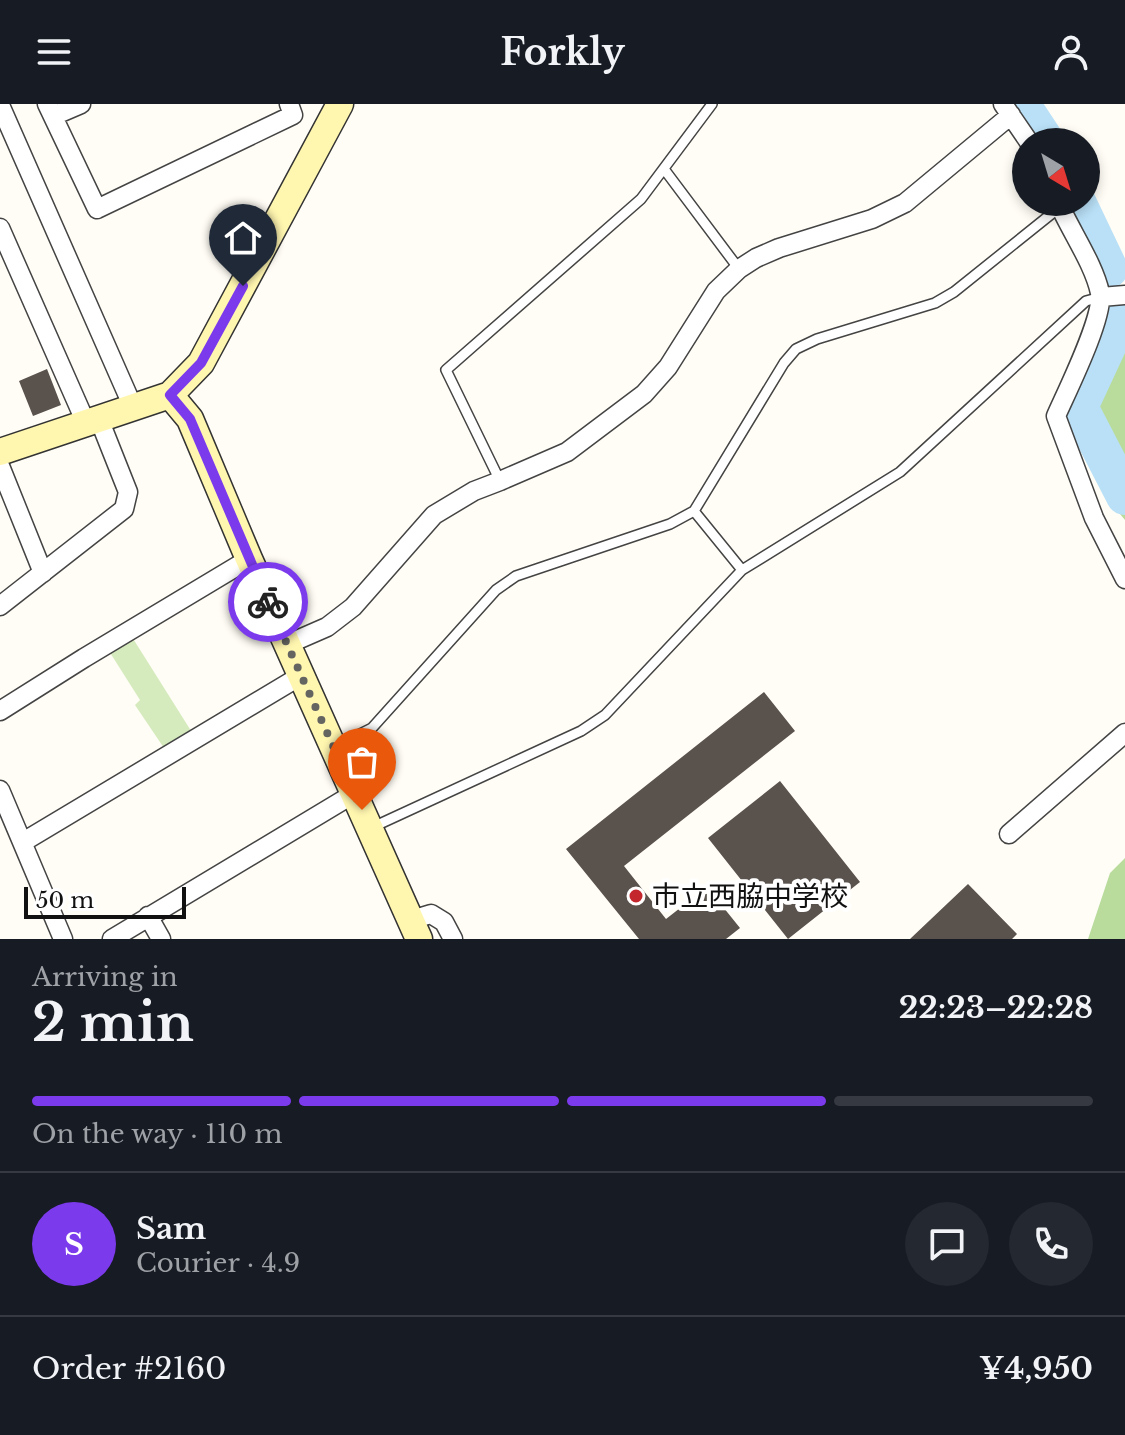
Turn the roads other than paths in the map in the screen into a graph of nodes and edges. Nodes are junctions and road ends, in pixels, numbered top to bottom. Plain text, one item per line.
1 (81, 104) edge
2 (289, 104) edge
3 (340, 104) edge
4 (712, 104) edge
5 (0, 105) edge
6 (50, 110) edge
7 (1007, 110) edge
8 (1019, 128) edge
9 (664, 169) junction
10 (1045, 216) edge
11 (1065, 216) edge
12 (0, 228) edge
13 (739, 269) junction
14 (1125, 295) edge
15 (1101, 297) junction
16 (170, 395) junction
17 (133, 407) junction
18 (92, 421) junction
19 (0, 452) edge
20 (0, 466) edge
21 (500, 481) junction
22 (694, 511) junction
23 (249, 559) junction
24 (742, 570) junction
25 (43, 573) junction
26 (1125, 579) edge
27 (0, 606) edge
28 (288, 644) junction
29 (302, 675) junction
30 (0, 711) edge
31 (1125, 733) edge
32 (334, 747) junction
33 (0, 790) edge
34 (355, 793) junction
35 (370, 828) junction
36 (1009, 834) dead end
37 (23, 842) junction
38 (148, 916) junction
39 (415, 930) edge
40 (63, 939) edge
41 (112, 939) edge
42 (161, 939) edge
43 (453, 939) edge

1 - 6 street
2 - 6 street
3 - 16 main road
4 - 9 lane
5 - 17 street
7 - 8 street
7 - 13 street
9 - 13 lane
9 - 21 lane
10 - 22 lane
11 - 15 street
12 - 18 street
13 - 21 street
14 - 15 street
15 - 24 lane
15 - 26 street
16 - 17 main road
16 - 23 main road
17 - 18 main road
18 - 19 main road
18 - 25 street
20 - 25 street
21 - 28 street
22 - 24 lane
22 - 32 lane
23 - 28 main road
23 - 30 street
24 - 35 lane
25 - 27 street
28 - 29 main road
29 - 32 main road
29 - 37 street
31 - 36 street
32 - 34 main road
33 - 37 street
34 - 35 main road
34 - 38 street
35 - 39 main road
37 - 40 street
38 - 41 street
38 - 42 street
39 - 43 street

